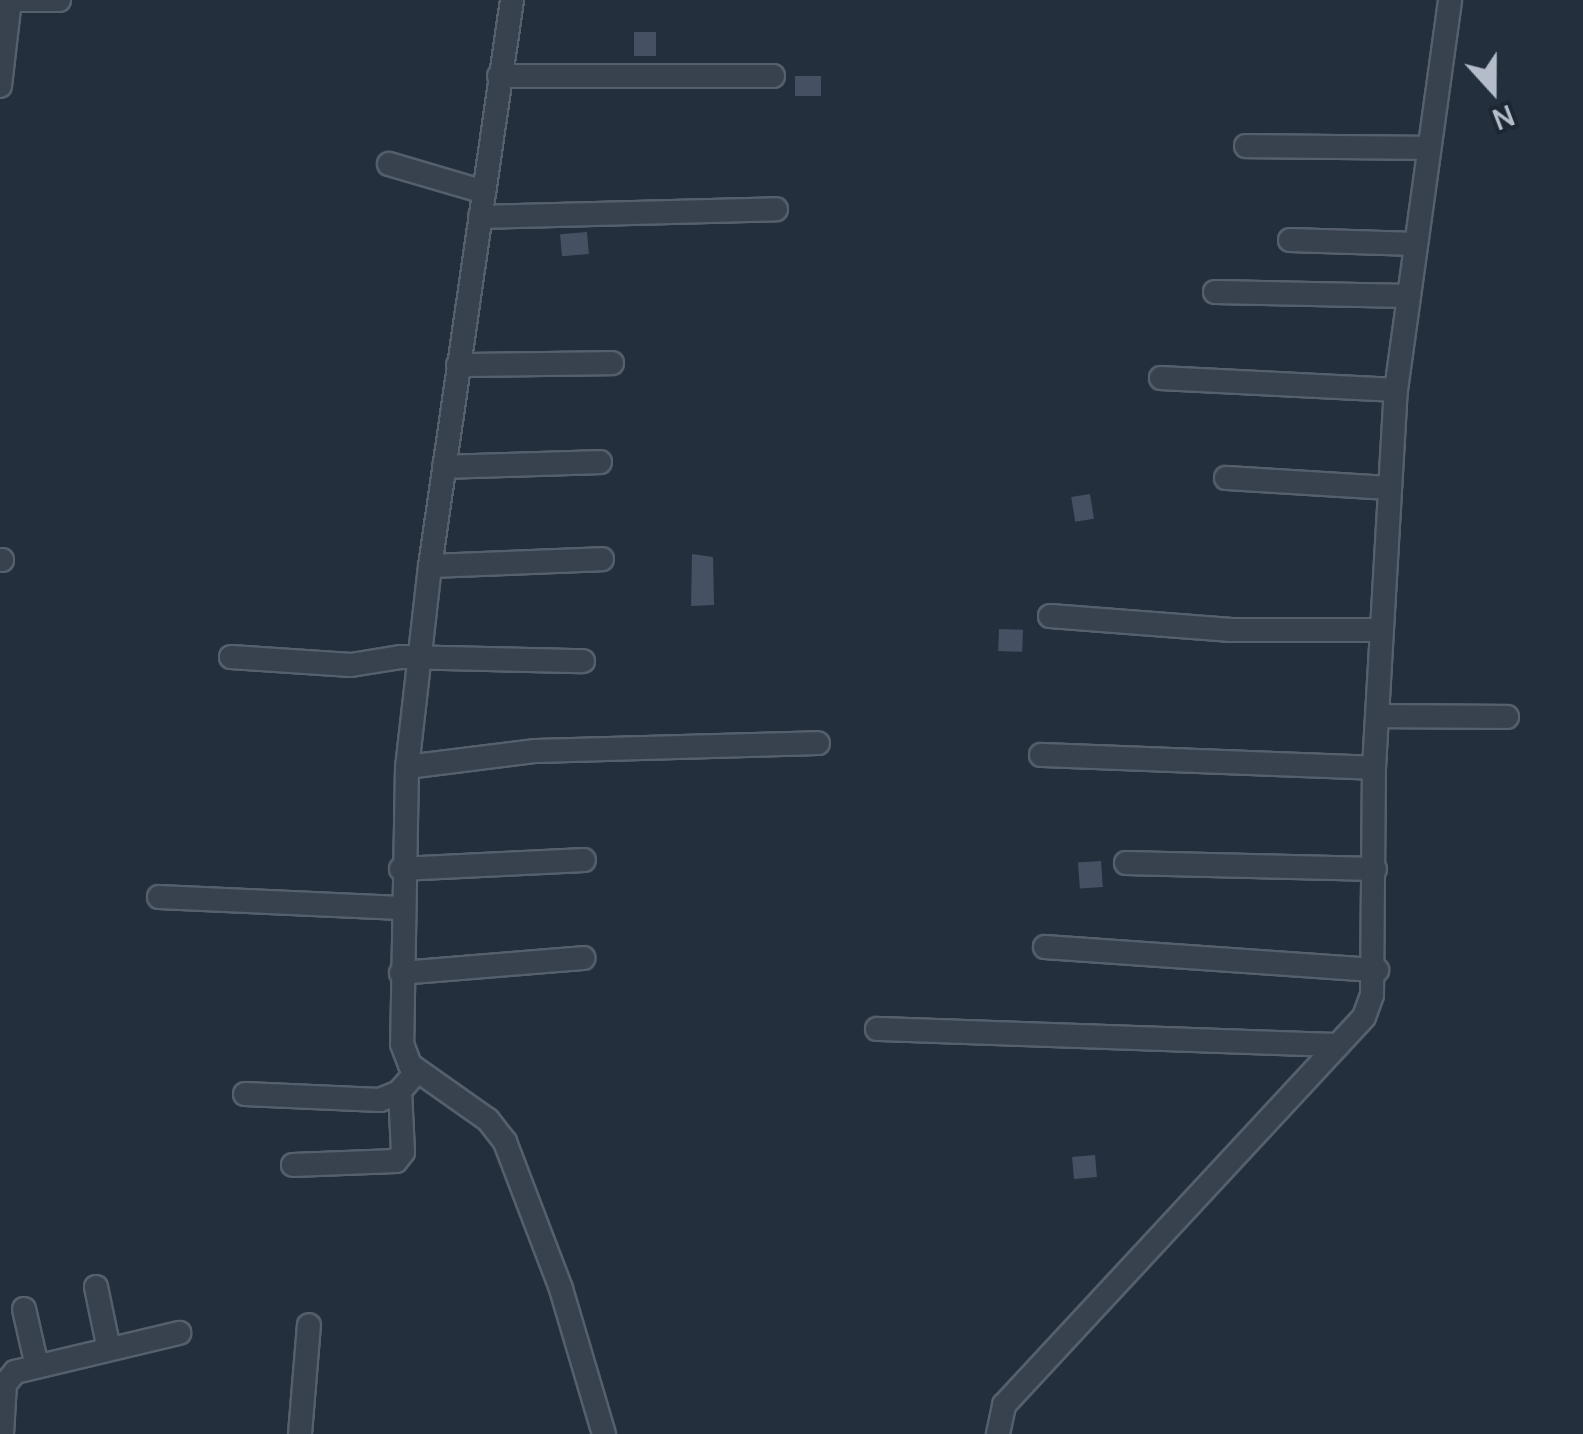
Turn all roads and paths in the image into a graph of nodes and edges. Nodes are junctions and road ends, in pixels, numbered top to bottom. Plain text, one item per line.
1 (12, 0) edge
2 (59, 0) edge
3 (512, 0) edge
4 (1450, 0) edge
5 (499, 76) junction
6 (774, 76) dead end
7 (0, 86) edge
8 (1246, 146) dead end
9 (1427, 148) junction
10 (388, 164) dead end
11 (484, 192) junction
12 (776, 209) dead end
13 (480, 217) junction
14 (1290, 240) dead end
15 (1414, 244) junction
16 (1215, 292) dead end
17 (1408, 296) junction
18 (612, 363) dead end
19 (458, 365) junction
20 (1161, 378) dead end
21 (1396, 390) junction
22 (600, 462) dead end
23 (444, 468) junction
24 (1226, 478) dead end
25 (1390, 488) junction
26 (602, 559) dead end
27 (430, 566) junction
28 (1050, 616) dead end
29 (1381, 630) junction
30 (232, 657) dead end
31 (421, 658) junction
32 (582, 661) dead end
33 (1377, 716) junction
34 (1507, 717) dead end
35 (818, 743) dead end
36 (1042, 754) dead end
37 (408, 767) junction
38 (1374, 768) junction
39 (584, 860) dead end
40 (1126, 863) dead end
41 (401, 868) junction
42 (1375, 869) junction
43 (159, 898) dead end
44 (401, 908) junction
45 (1046, 948) dead end
46 (584, 958) dead end
47 (1377, 970) junction
48 (401, 973) junction
49 (877, 1029) dead end
50 (1338, 1045) junction
51 (418, 1071) junction
52 (400, 1091) junction
53 (246, 1094) dead end
54 (293, 1165) dead end
55 (96, 1288) dead end
56 (24, 1309) dead end
57 (310, 1325) dead end
58 (179, 1332) dead end
59 (109, 1348) junction
60 (37, 1366) junction
61 (2, 1434) edge
62 (300, 1434) edge
63 (604, 1434) edge
64 (998, 1434) edge

1 - 2 street
1 - 7 street
3 - 5 street
4 - 9 street
5 - 6 street
5 - 11 street
8 - 9 street
9 - 15 street
10 - 11 street
11 - 13 street
12 - 13 street
13 - 19 street
14 - 15 street
15 - 17 street
16 - 17 street
17 - 21 street
18 - 19 street
19 - 23 street
20 - 21 street
21 - 25 street
22 - 23 street
23 - 27 street
24 - 25 street
25 - 29 street
26 - 27 street
27 - 31 street
28 - 29 street
29 - 33 street
30 - 31 street
31 - 32 street
31 - 37 street
33 - 34 street
33 - 38 street
35 - 37 street
36 - 38 street
37 - 41 street
38 - 42 street
39 - 41 street
40 - 42 street
41 - 44 street
42 - 47 street
43 - 44 street
44 - 48 street
45 - 47 street
46 - 48 street
47 - 50 street
48 - 51 street
49 - 50 street
50 - 64 street
51 - 52 street
51 - 63 street
52 - 53 street
52 - 54 street
55 - 59 street
56 - 60 street
57 - 62 street
58 - 59 street
59 - 60 street
60 - 61 street

